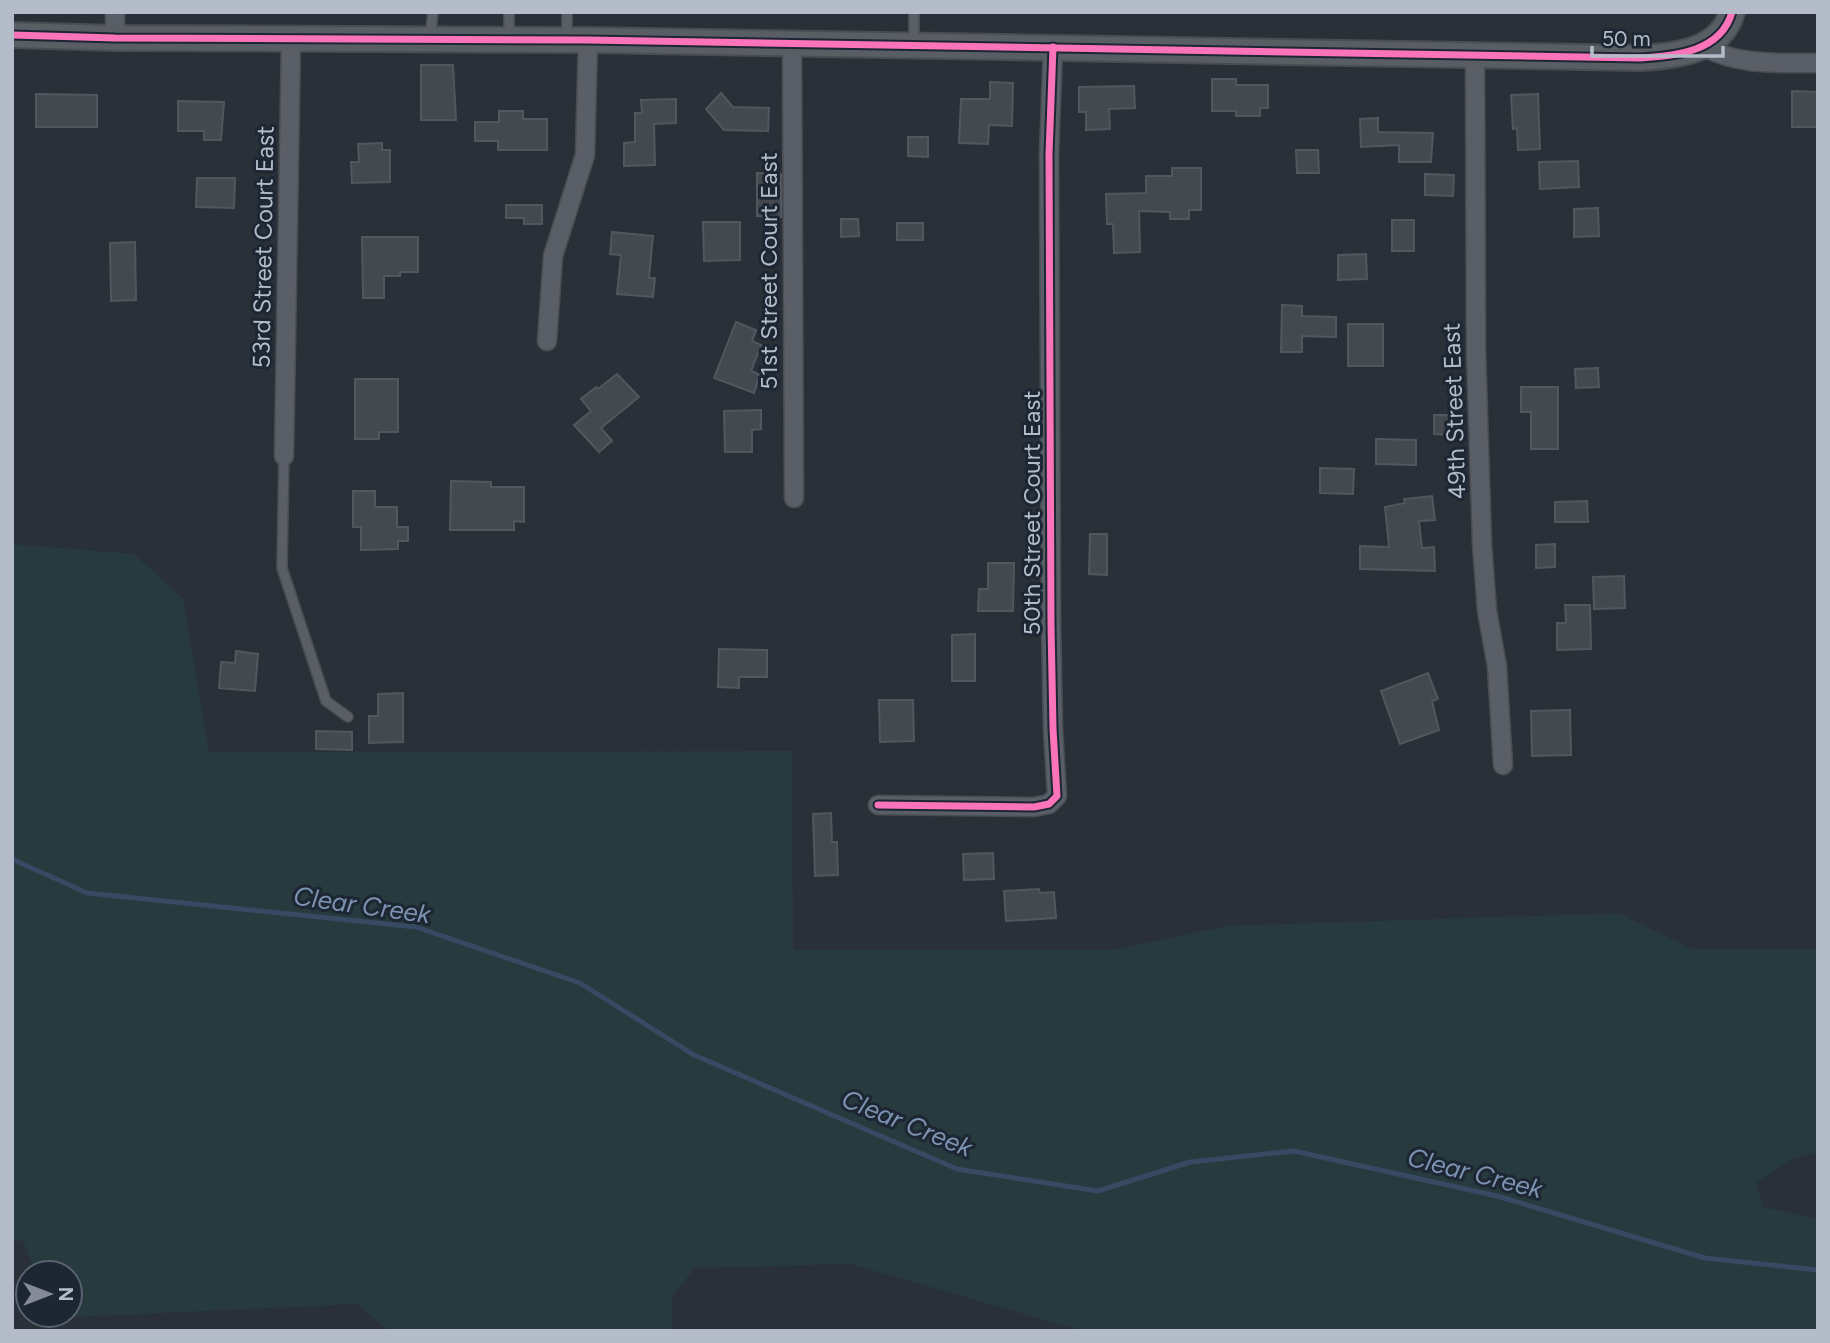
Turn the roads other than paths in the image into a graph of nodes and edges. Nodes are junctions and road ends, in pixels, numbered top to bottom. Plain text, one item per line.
1 (115, 12) edge
2 (433, 12) edge
3 (509, 12) edge
4 (567, 12) edge
5 (914, 12) edge
6 (1732, 12) edge
7 (12, 35) edge
8 (115, 38) junction
9 (291, 38) junction
10 (430, 38) junction
11 (509, 39) junction
12 (578, 40) junction
13 (792, 45) junction
14 (915, 47) junction
15 (1053, 47) junction
16 (1703, 47) junction
17 (1475, 54) junction
18 (1818, 63) edge
19 (547, 341) dead end
20 (284, 456) joint
21 (794, 498) dead end
22 (348, 717) dead end
23 (1503, 765) dead end
24 (878, 805) dead end

1 - 8 street
2 - 10 lane
3 - 11 lane
4 - 12 lane
5 - 14 lane
6 - 16 street
7 - 8 street
8 - 9 street
9 - 10 street
9 - 20 street, 53rd Street Court East
10 - 11 street
11 - 12 street
12 - 13 street
12 - 19 street
13 - 14 street
13 - 21 street, 51st Street Court East
14 - 15 street
15 - 17 street
15 - 24 street, 50th Street Court East
16 - 17 street
16 - 18 street
17 - 23 street, 49th Street East
20 - 22 lane

